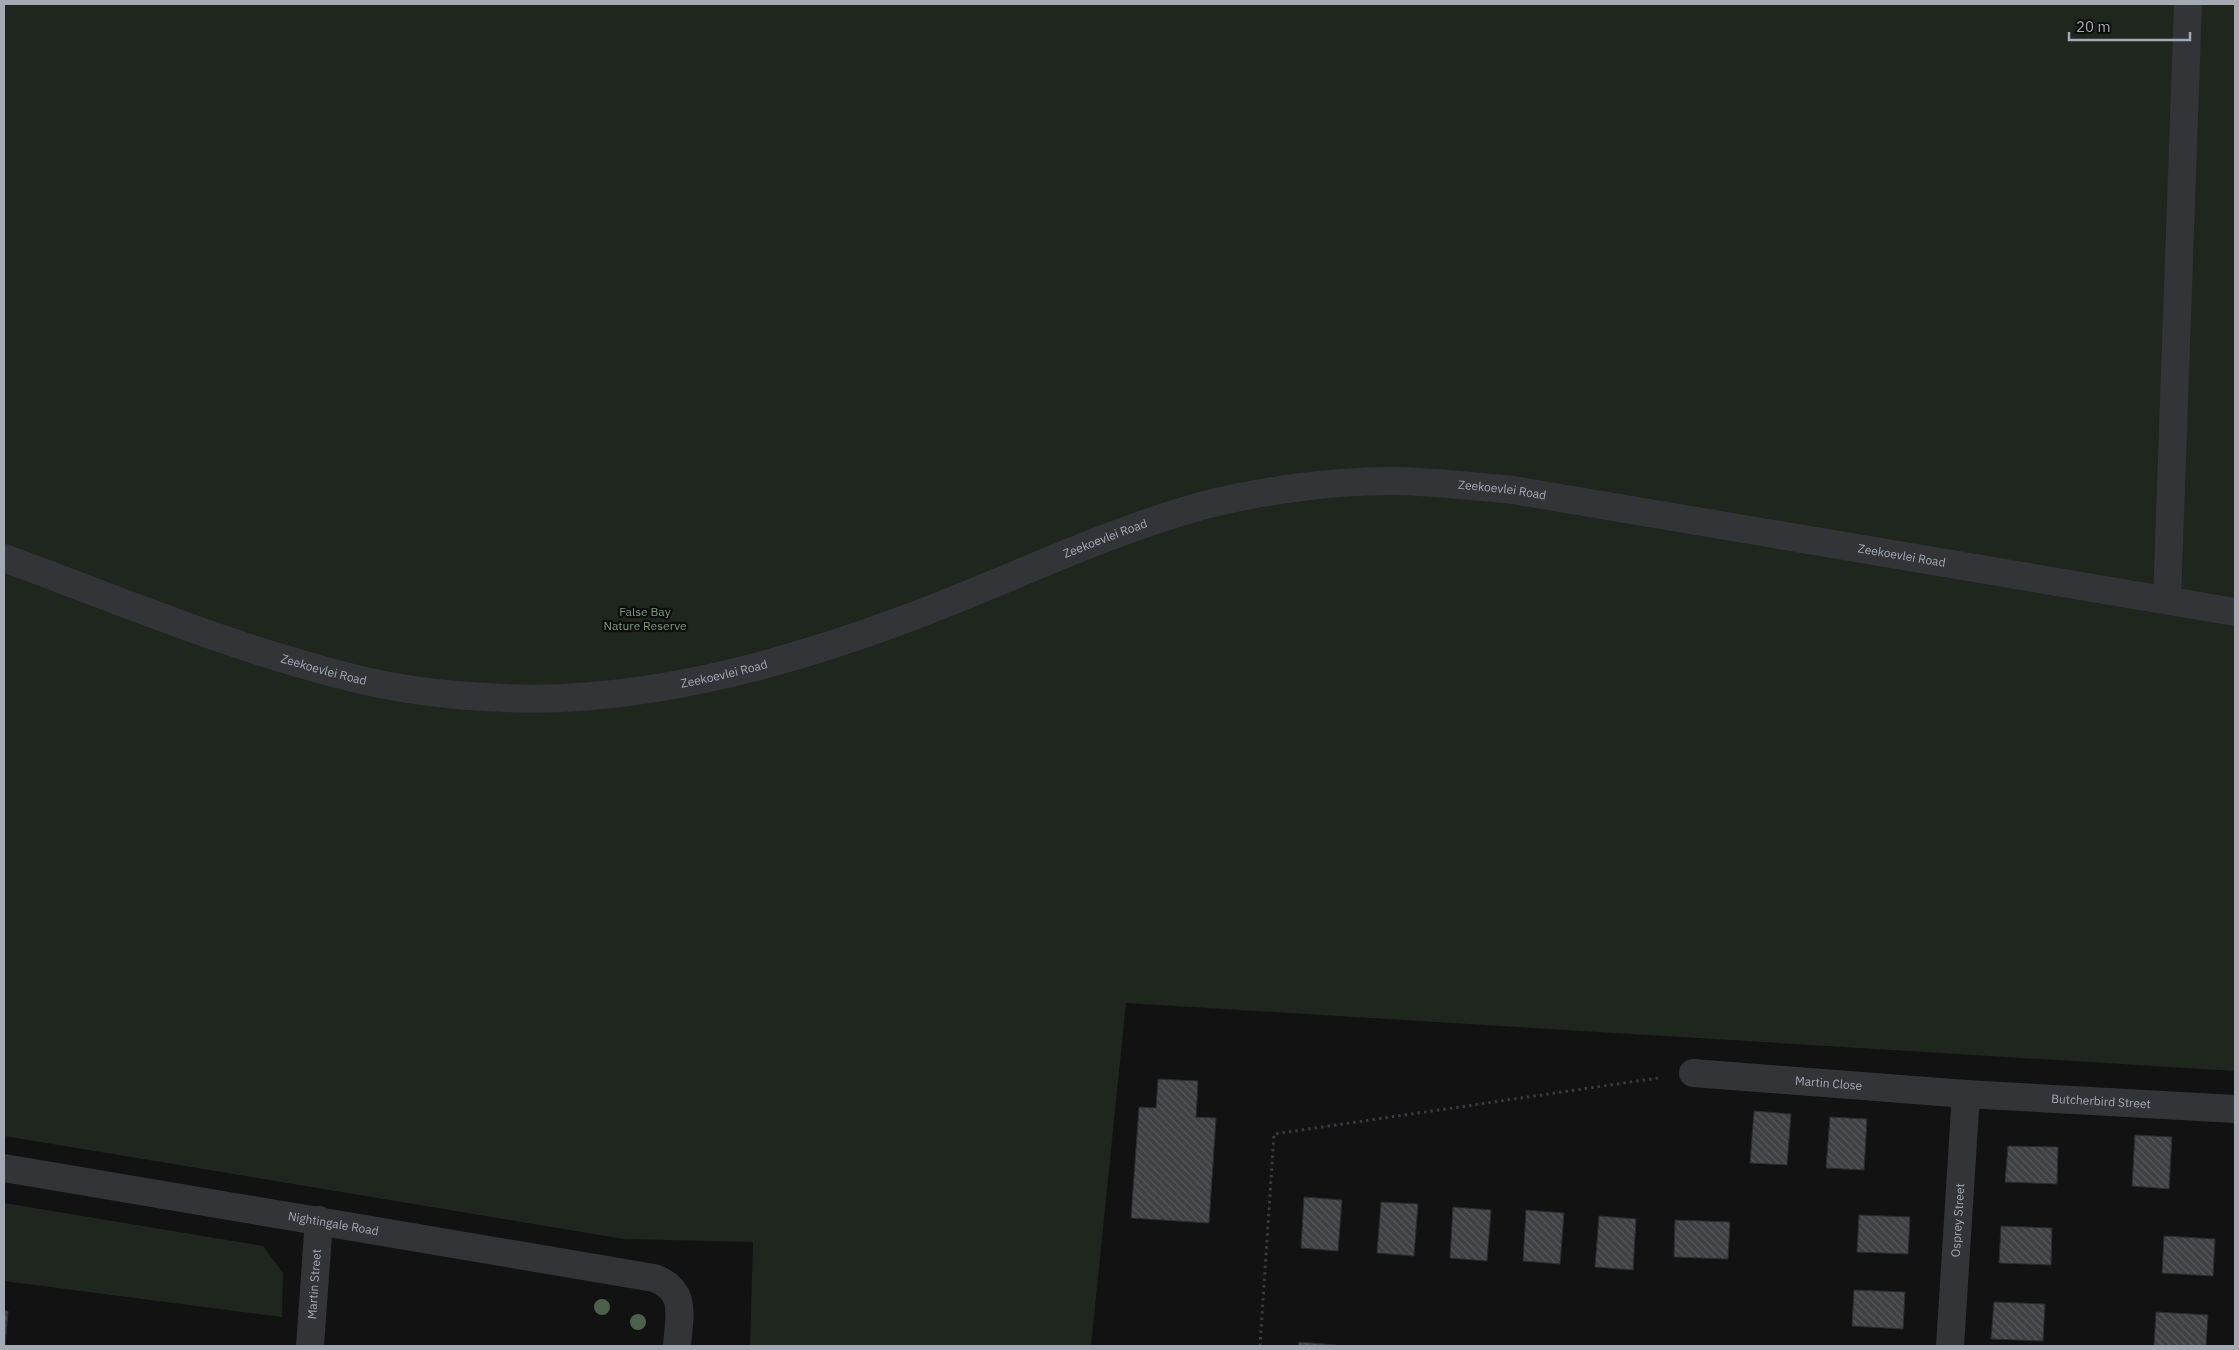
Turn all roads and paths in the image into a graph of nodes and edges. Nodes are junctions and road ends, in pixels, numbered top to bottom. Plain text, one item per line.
1 (2188, 4) edge
2 (4, 558) edge
3 (2167, 600) junction
4 (2235, 612) edge
5 (1693, 1073) joint
6 (1966, 1094) junction
7 (2235, 1109) edge
8 (4, 1168) edge
9 (319, 1220) junction
10 (310, 1346) edge
11 (677, 1346) edge
12 (1260, 1346) edge
13 (1950, 1346) edge

1 - 3 street
2 - 3 street, Zeekoevlei Road
3 - 4 street, Zeekoevlei Road
5 - 6 street, Martin Close
5 - 12 path
6 - 7 street, Butcherbird Street
6 - 13 street, Osprey Street
8 - 9 street, Nightingale Road
9 - 10 street, Martin Street
9 - 11 street, Nightingale Road

